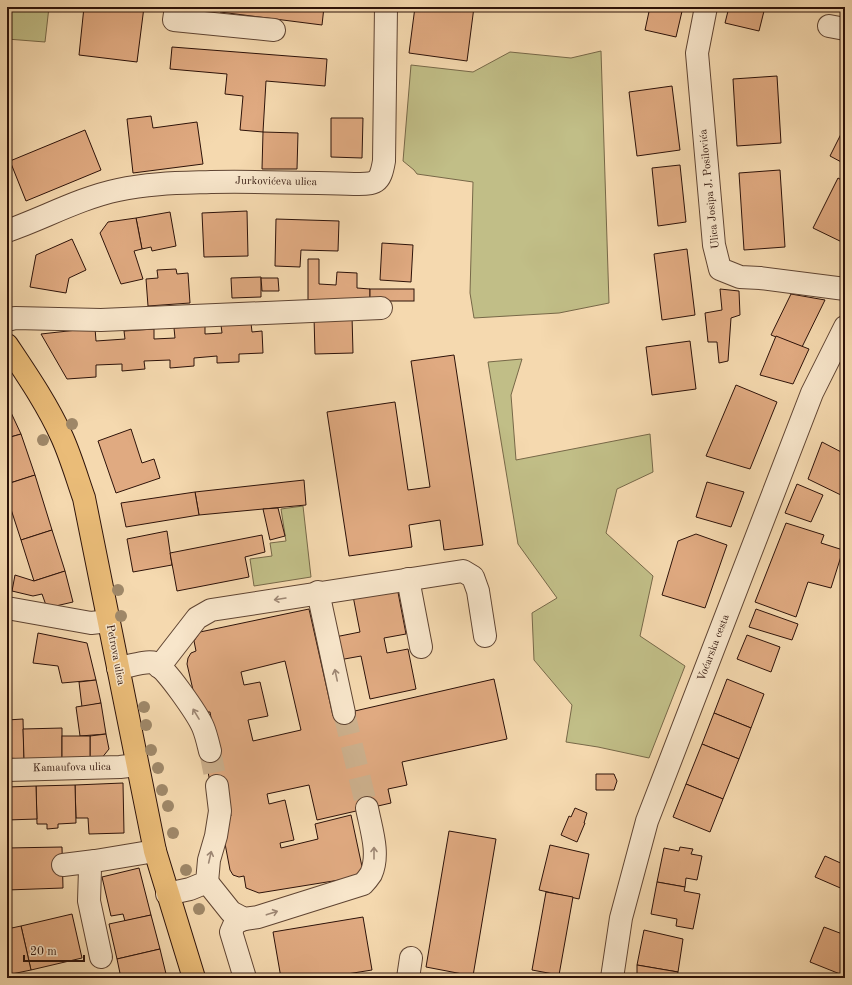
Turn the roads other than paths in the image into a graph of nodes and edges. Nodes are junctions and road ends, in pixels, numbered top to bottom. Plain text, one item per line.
1 (176, 7) edge
2 (386, 7) edge
3 (706, 7) edge
4 (274, 30) dead end
5 (7, 231) edge
6 (845, 289) edge
7 (381, 308) dead end
8 (7, 320) edge
9 (843, 336) edge
10 (7, 345) edge
11 (408, 578) junction
12 (318, 592) junction
13 (7, 608) edge
14 (109, 621) junction
15 (485, 636) dead end
16 (421, 647) dead end
17 (160, 667) junction
18 (118, 668) junction
19 (344, 713) tunnel mouth
20 (210, 750) tunnel mouth
21 (137, 765) junction
22 (7, 770) edge
23 (217, 786) tunnel mouth
24 (367, 808) tunnel mouth
25 (155, 851) junction
26 (95, 861) junction
27 (63, 865) dead end
28 (207, 882) junction
29 (168, 894) junction
30 (244, 919) junction
31 (101, 957) dead end
32 (194, 978) edge
33 (245, 978) edge
34 (612, 978) edge

1 - 4 street
2 - 5 street, Jurkovićeva ulica
3 - 6 street, Ulica Josipa J. Posilovića
7 - 8 street
9 - 34 street, Voćarska cesta
10 - 14 main road, Petrova ulica
11 - 12 street
11 - 15 street
11 - 16 street
12 -> 17 street
19 -> 12 street
13 - 14 street
14 - 18 main road, Petrova ulica
17 - 18 street
20 -> 17 street
18 - 21 main road, Petrova ulica
21 - 22 street, Kamaufova ulica
21 - 25 main road, Petrova ulica
28 -> 23 street
30 -> 24 street
25 - 26 street
25 - 29 main road, Petrova ulica
26 - 27 street
26 - 31 street
28 - 29 street
28 - 30 street
29 - 32 main road, Petrova ulica
30 - 33 street

